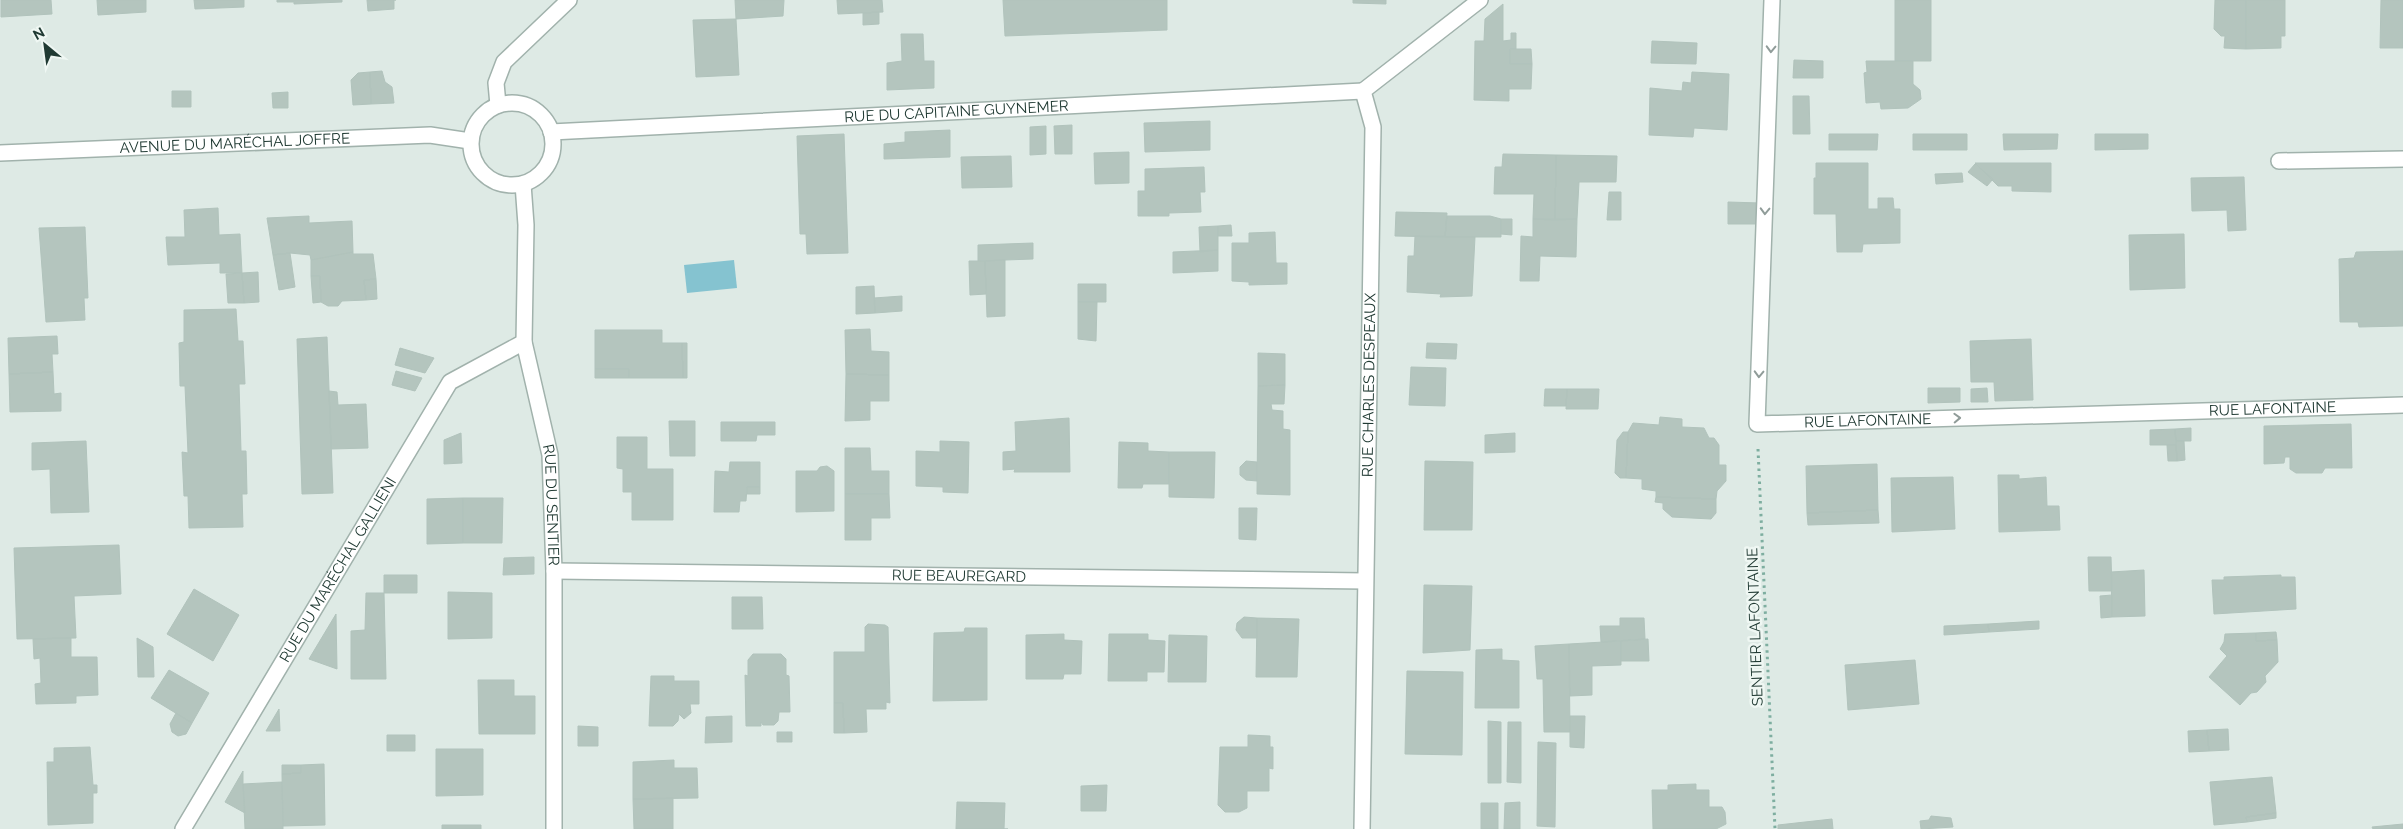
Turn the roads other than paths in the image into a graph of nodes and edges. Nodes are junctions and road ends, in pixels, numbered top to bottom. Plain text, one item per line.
1 (569, 0) edge
2 (1480, 0) edge
3 (1772, 0) edge
4 (1363, 91) junction
5 (498, 105) junction
6 (551, 132) junction
7 (470, 141) junction
8 (0, 153) edge
9 (2403, 159) edge
10 (2278, 161) dead end
11 (522, 184) junction
12 (524, 342) junction
13 (2403, 405) edge
14 (554, 571) junction
15 (1365, 581) junction
16 (183, 829) edge
17 (554, 829) edge
18 (1362, 829) edge

1 - 5 street
2 - 4 street
3 -> 13 street, RUE LAFONTAINE
4 - 6 street, RUE DU CAPITAINE GUYNEMER
4 - 15 street, RUE CHARLES DESPEAUX
5 - 6 street
5 - 7 street
6 - 11 street
7 - 8 street, AVENUE DU MARÉCHAL JOFFRE
7 - 11 street
9 - 10 street
11 - 12 street, RUE DU SENTIER
12 - 14 street, RUE DU SENTIER
12 - 16 street, RUE DU MARÉCHAL GALLIENI
14 - 15 street, RUE BEAUREGARD
14 - 17 street, RUE DU SENTIER
15 - 18 street, RUE CHARLES DESPEAUX

